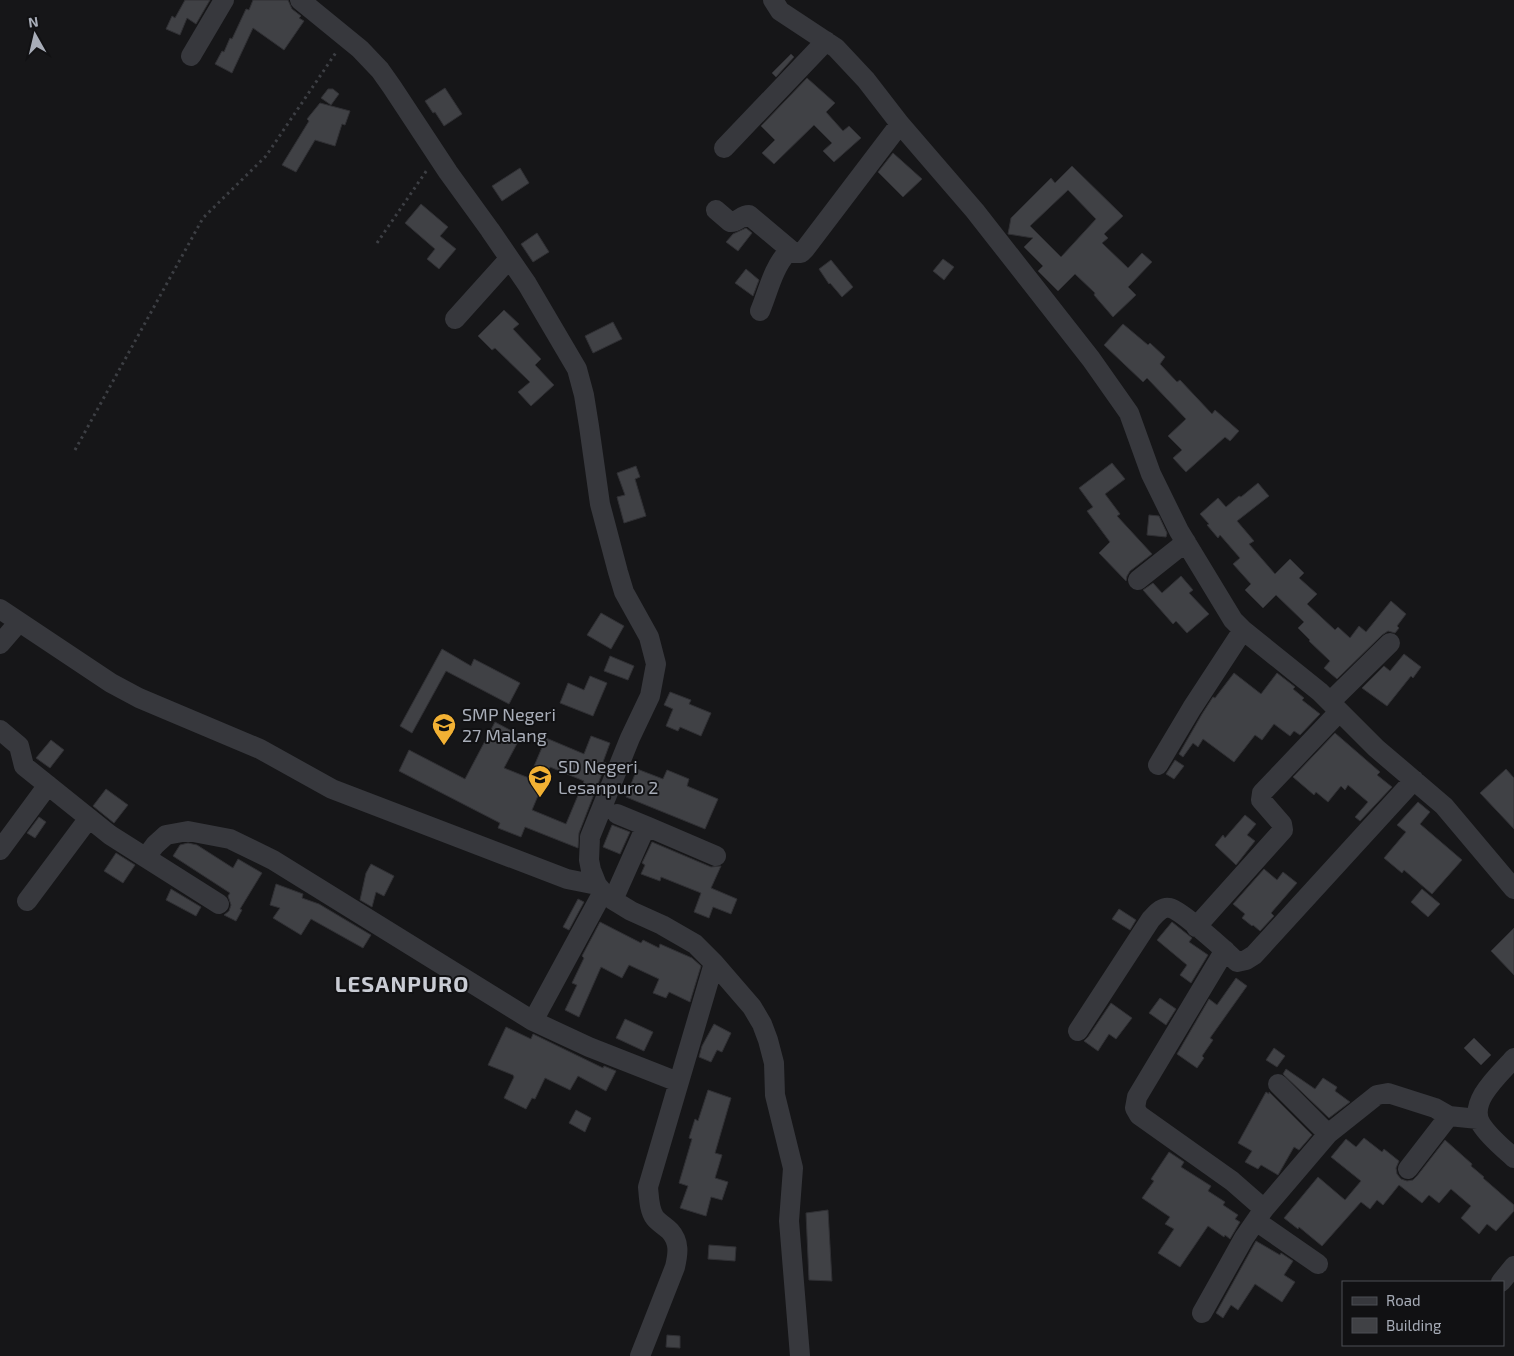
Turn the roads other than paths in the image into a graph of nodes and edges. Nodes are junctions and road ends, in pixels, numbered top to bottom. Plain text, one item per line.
1 (224, 0) edge
2 (300, 0) edge
3 (773, 0) edge
4 (826, 41) junction
5 (191, 56) dead end
6 (900, 124) junction
7 (724, 148) dead end
8 (716, 210) dead end
9 (793, 252) junction
10 (509, 259) junction
11 (760, 311) dead end
12 (454, 320) dead end
13 (1186, 542) junction
14 (1138, 580) dead end
15 (0, 609) edge
16 (18, 622) junction
17 (1243, 630) junction
18 (1390, 643) dead end
19 (0, 644) edge
20 (1335, 707) junction
21 (0, 730) edge
22 (1158, 766) dead end
23 (1414, 780) junction
24 (48, 785) junction
25 (617, 814) dead end
26 (89, 818) junction
27 (646, 826) junction
28 (0, 850) edge
29 (716, 856) dead end
30 (146, 857) junction
31 (1512, 883) edge
32 (604, 892) junction
33 (27, 901) dead end
34 (219, 904) dead end
35 (1196, 927) junction
36 (1224, 950) junction
37 (714, 962) junction
38 (533, 1021) junction
39 (1078, 1031) dead end
40 (1514, 1058) edge
41 (678, 1082) junction
42 (1278, 1084) dead end
43 (1449, 1116) junction
44 (1478, 1119) junction
45 (1328, 1134) junction
46 (1514, 1158) edge
47 (1408, 1169) dead end
48 (1260, 1215) junction
49 (1318, 1264) dead end
50 (1514, 1266) edge
51 (1502, 1281) edge
52 (1202, 1313) dead end
53 (640, 1356) edge
54 (800, 1356) edge

1 - 5 street
2 - 10 street
3 - 4 street
4 - 6 street
4 - 7 street
6 - 9 street
6 - 13 street
8 - 9 street
9 - 11 street
10 - 12 street
10 - 32 street
13 - 14 street
13 - 17 street
15 - 16 street
16 - 19 street
16 - 32 street
17 - 20 street
17 - 22 street
18 - 20 street
20 - 23 street
20 - 35 street
21 - 24 street
23 - 31 street
23 - 36 street
24 - 26 street
24 - 28 street
25 - 27 street
26 - 30 street
26 - 33 street
27 - 29 street
27 - 32 street
30 - 34 street
30 - 38 street
32 - 37 street
32 - 38 street
35 - 36 street
35 - 39 street
36 - 48 street
37 - 41 street
37 - 54 street
38 - 41 street
40 - 44 street
41 - 53 street
42 - 45 street
43 - 44 street
43 - 45 street
43 - 47 street
44 - 46 street
45 - 48 street
48 - 49 street
48 - 52 street
50 - 51 street

